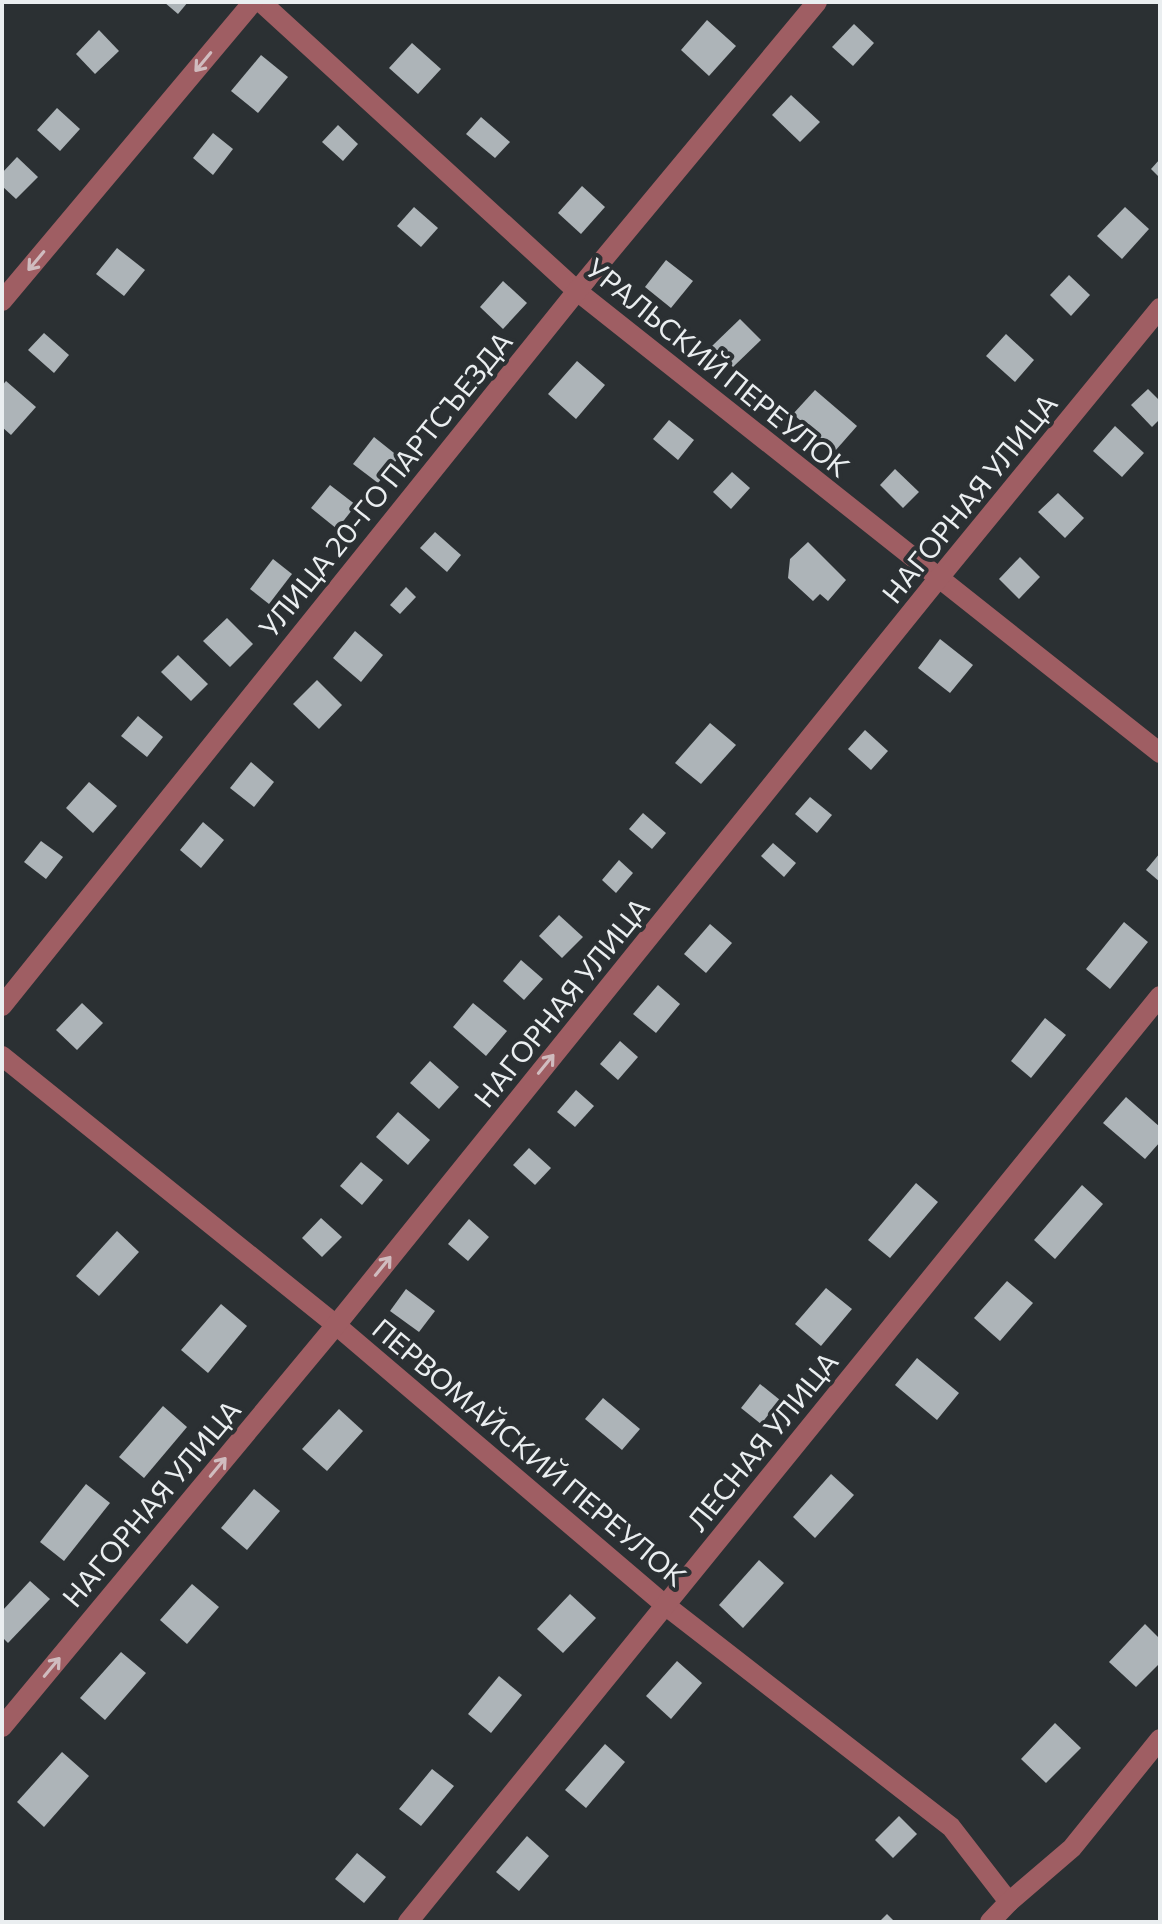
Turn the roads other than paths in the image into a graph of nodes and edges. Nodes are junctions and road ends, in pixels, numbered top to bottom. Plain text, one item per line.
1 (253, 2) edge
2 (261, 2) edge
3 (817, 2) edge
4 (577, 291) junction
5 (2, 301) edge
6 (1160, 308) edge
7 (938, 579) junction
8 (1160, 753) edge
9 (1160, 996) edge
10 (2, 1006) edge
11 (2, 1056) edge
12 (336, 1325) junction
13 (665, 1605) junction
14 (2, 1727) edge
15 (1160, 1739) edge
16 (1009, 1902) junction
17 (408, 1922) edge
18 (990, 1922) edge

1 -> 5 street
2 - 4 street, УРАЛЬСКИЙ ПЕРЕУЛОК
3 - 4 street, УЛИЦА 20-ГО ПАРТСЪЕЗДА
4 - 7 street, УРАЛЬСКИЙ ПЕРЕУЛОК
4 - 10 street, УЛИЦА 20-ГО ПАРТСЪЕЗДА
6 - 7 street, НАГОРНАЯ УЛИЦА
7 - 8 street, УРАЛЬСКИЙ ПЕРЕУЛОК
12 -> 7 street, НАГОРНАЯ УЛИЦА
9 - 13 street, ЛЕСНАЯ УЛИЦА
11 - 12 street, ПЕРВОМАЙСКИЙ ПЕРЕУЛОК
12 - 13 street, ПЕРВОМАЙСКИЙ ПЕРЕУЛОК
14 -> 12 street, НАГОРНАЯ УЛИЦА
13 - 16 street, ПЕРВОМАЙСКИЙ ПЕРЕУЛОК
13 - 17 street, ЛЕСНАЯ УЛИЦА
15 - 16 street
16 - 18 street

